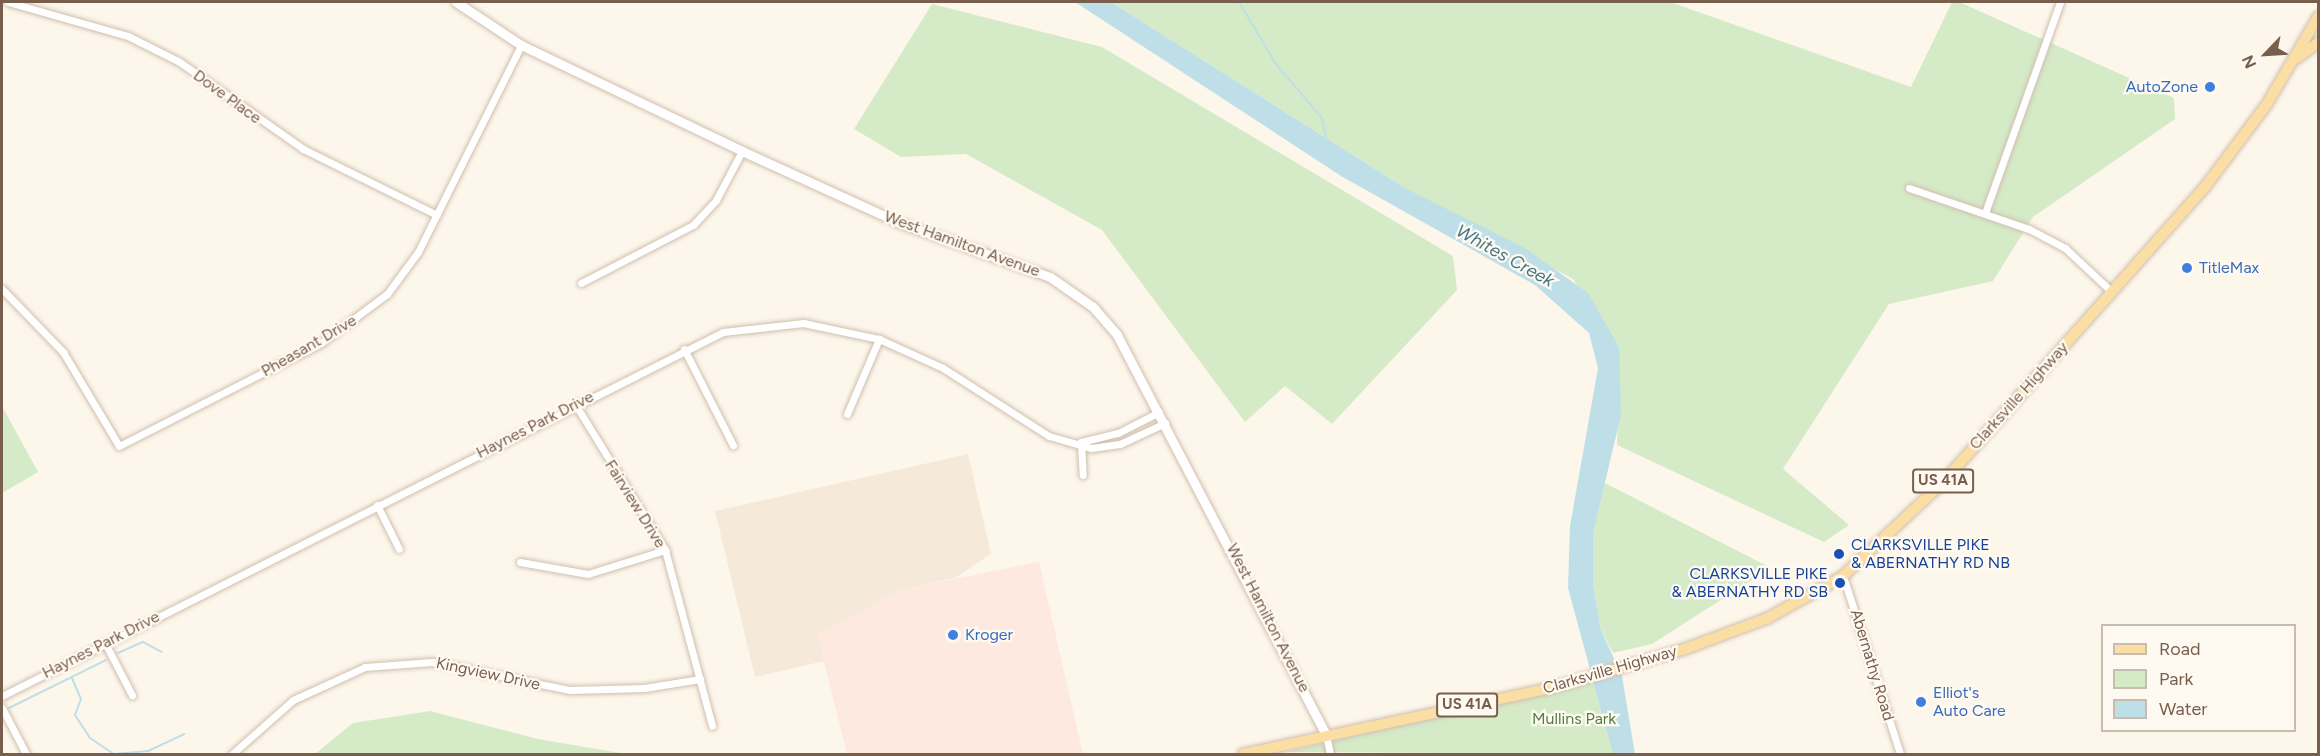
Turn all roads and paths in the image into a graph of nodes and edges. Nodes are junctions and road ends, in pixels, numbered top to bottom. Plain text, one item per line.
1 (8, 2) edge
2 (456, 2) edge
3 (2060, 2) edge
4 (2319, 17) edge
5 (2319, 43) edge
6 (521, 45) junction
7 (2294, 60) junction
8 (742, 151) junction
9 (1909, 188) dead end
10 (1985, 213) junction
11 (437, 215) junction
12 (580, 283) dead end
13 (2, 289) edge
14 (2112, 292) junction
15 (879, 339) junction
16 (684, 349) junction
17 (575, 404) junction
18 (1159, 412) junction
19 (847, 414) dead end
20 (1165, 423) junction
21 (1127, 430) junction
22 (1131, 440) junction
23 (1081, 442) junction
24 (733, 445) dead end
25 (1083, 475) dead end
26 (377, 506) junction
27 (399, 549) dead end
28 (665, 550) junction
29 (520, 562) dead end
30 (1843, 576) junction
31 (105, 643) junction
32 (700, 679) junction
33 (132, 695) dead end
34 (2, 696) edge
35 (2, 708) edge
36 (712, 726) dead end
37 (1326, 735) junction
38 (26, 754) edge
39 (232, 754) edge
40 (1244, 754) edge
41 (1330, 754) edge
42 (1900, 754) edge

1 - 11 street, Dove Place
2 - 6 street, West Hamilton Avenue
3 - 10 street
4 - 7 main road, Clarksville Highway / US 41A
5 - 7 main road
6 - 8 street, West Hamilton Avenue
6 - 11 street, Pheasant Drive
7 - 14 main road, Clarksville Highway / US 41A
8 - 12 street
8 - 18 street, West Hamilton Avenue
9 - 10 street
10 - 14 street
11 - 13 street, Pheasant Drive
14 - 30 main road, Clarksville Highway / US 41A
15 - 16 street, Haynes Park Drive
15 - 19 street
15 - 23 street, Haynes Park Drive
16 - 17 street, Haynes Park Drive
16 - 24 street
17 - 26 street, Haynes Park Drive
17 - 28 street, Fairview Drive
18 - 20 street, West Hamilton Avenue
18 - 21 street, Haynes Park Drive
20 - 22 street, Haynes Park Drive
20 - 37 street, West Hamilton Avenue
21 - 22 street
21 - 23 street, Haynes Park Drive
22 - 23 street, Haynes Park Drive
23 - 25 street
26 - 27 street
26 - 31 street, Haynes Park Drive
28 - 29 street
28 - 32 street, Fairview Drive
30 - 37 main road, Clarksville Highway / US 41A
30 - 42 street, Abernathy Road
31 - 33 street
31 - 34 street, Haynes Park Drive
32 - 36 street, Fairview Drive
32 - 39 street, Kingview Drive
35 - 38 street
37 - 40 main road, Clarksville Highway / US 41A
37 - 41 street

